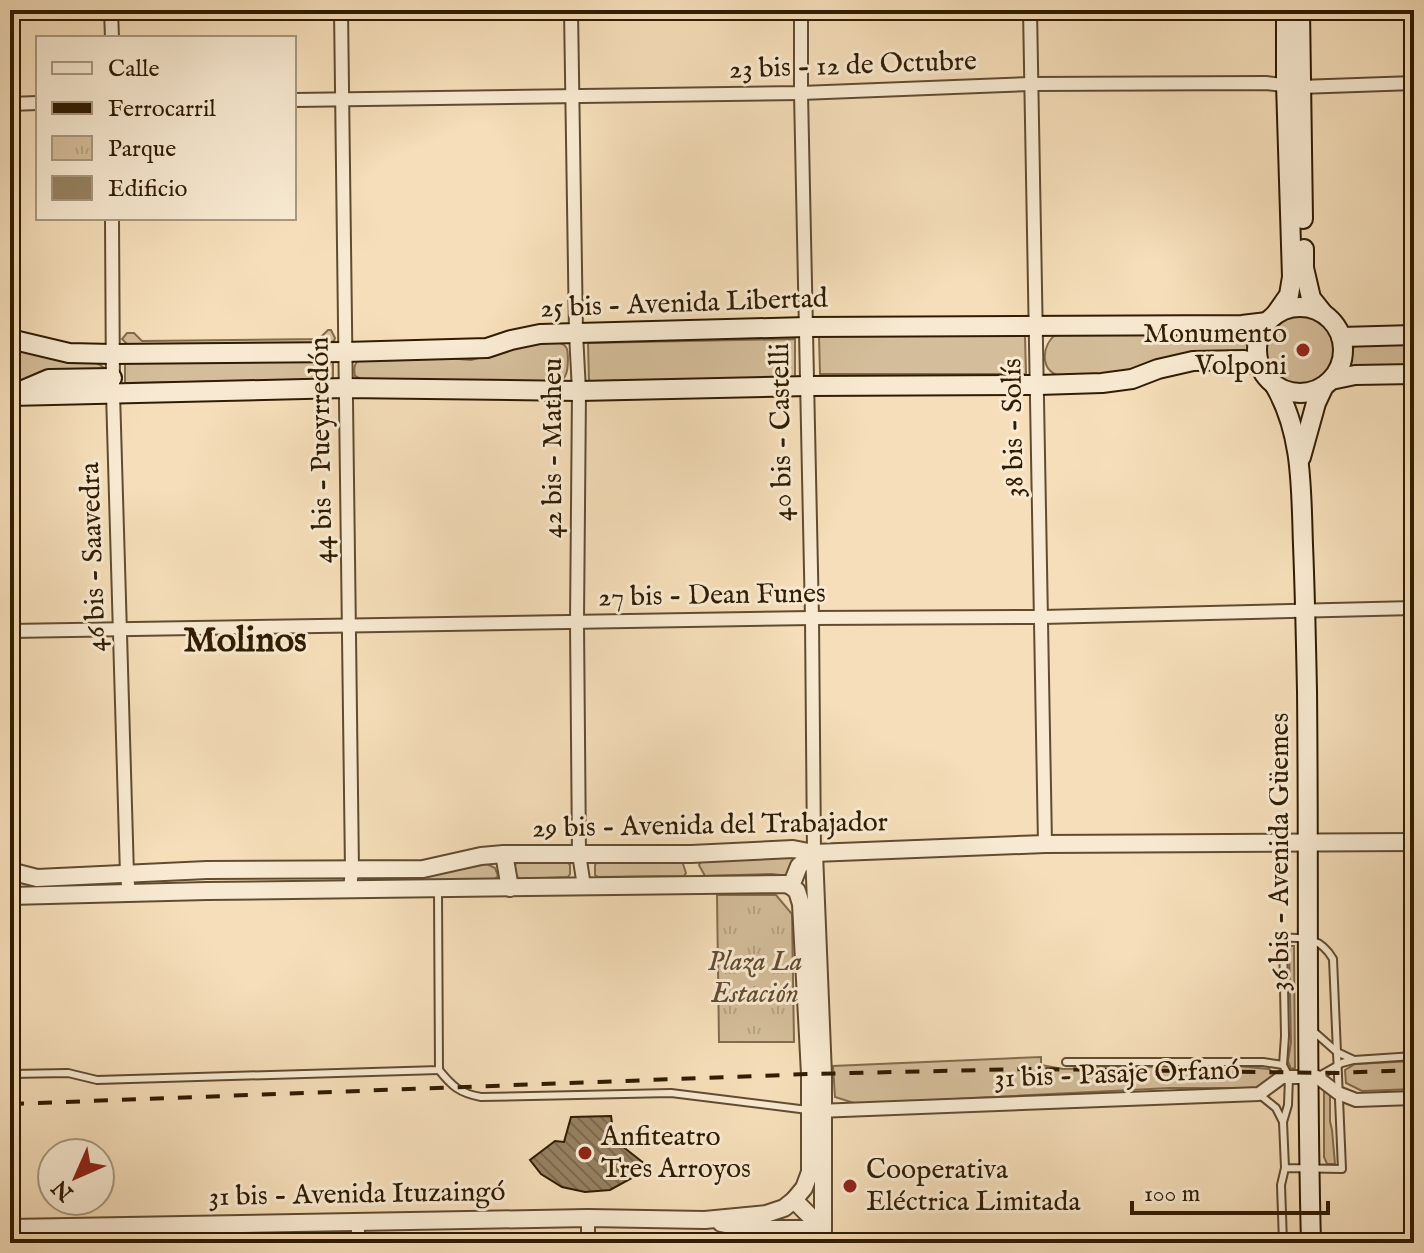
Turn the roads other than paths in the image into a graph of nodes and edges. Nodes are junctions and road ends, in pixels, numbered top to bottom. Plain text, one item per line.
1 (111, 10) edge
2 (341, 10) edge
3 (571, 10) edge
4 (801, 10) edge
5 (1030, 10) edge
6 (1286, 10) edge
7 (1300, 10) edge
8 (112, 36) edge
9 (1414, 83) edge
10 (1031, 84) junction
11 (1293, 86) junction
12 (801, 93) junction
13 (573, 97) junction
14 (296, 100) edge
15 (341, 100) junction
16 (36, 103) edge
17 (10, 104) edge
18 (112, 220) edge
19 (1323, 313) junction
20 (1271, 318) junction
21 (1036, 326) junction
22 (806, 327) junction
23 (576, 333) junction
24 (1414, 335) edge
25 (1341, 337) junction
26 (10, 339) edge
27 (345, 352) junction
28 (112, 354) junction
29 (1260, 367) junction
30 (1414, 374) edge
31 (1328, 383) junction
32 (112, 385) junction
33 (1038, 385) junction
34 (808, 386) junction
35 (1275, 386) junction
36 (345, 388) junction
37 (579, 391) junction
38 (10, 396) edge
39 (1300, 460) junction
40 (1414, 608) edge
41 (1306, 610) junction
42 (1042, 617) junction
43 (812, 618) junction
44 (577, 622) junction
45 (349, 624) junction
46 (120, 628) junction
47 (10, 631) edge
48 (1308, 842) junction
49 (1414, 842) edge
50 (1045, 844) junction
51 (814, 853) junction
52 (504, 854) junction
53 (579, 854) junction
54 (691, 854) junction
55 (207, 870) junction
56 (352, 870) junction
57 (10, 871) edge
58 (127, 875) junction
59 (696, 884) junction
60 (584, 886) junction
61 (791, 886) junction
62 (438, 888) junction
63 (510, 888) junction
64 (350, 889) junction
65 (207, 891) junction
66 (129, 894) junction
67 (10, 896) edge
68 (1307, 937) junction
69 (814, 1022) junction
70 (1309, 1028) junction
71 (1337, 1052) junction
72 (1414, 1056) edge
73 (1354, 1060) junction
74 (1066, 1062) dead end
75 (1337, 1066) junction
76 (439, 1070) junction
77 (1286, 1071) junction
78 (10, 1074) edge
79 (1313, 1077) junction
80 (1338, 1093) junction
81 (1259, 1094) junction
82 (1414, 1098) edge
83 (816, 1110) junction
84 (1283, 1122) junction
85 (1285, 1168) junction
86 (1309, 1168) junction
87 (794, 1200) junction
88 (588, 1218) junction
89 (705, 1220) junction
90 (358, 1221) junction
91 (126, 1225) junction
92 (10, 1228) edge
93 (822, 1236) edge
94 (127, 1243) edge
95 (358, 1243) edge
96 (588, 1243) edge
97 (1283, 1243) edge
98 (1311, 1243) edge

1 - 8 street
2 - 15 street, 44 bis - Pueyrredón
3 - 13 street, 42 bis - Matheu
4 - 12 street, 40 bis - Castelli
5 - 10 street, 38 bis - Solís
6 - 11 main road
7 - 11 main road
9 - 11 street, 23 bis - 12 de Octubre
10 - 11 street, 23 bis - 12 de Octubre
10 - 12 street, 23 bis - 12 de Octubre
10 - 21 street, 38 bis - Solís
11 - 19 main road
11 - 20 main road
12 - 13 street, 23 bis - 12 de Octubre
12 - 22 street, 40 bis - Castelli
13 - 15 street, 23 bis - 12 de Octubre
13 - 23 street, 42 bis - Matheu
14 - 15 street, 23 bis - 12 de Octubre
15 - 27 street, 44 bis - Pueyrredón
16 - 17 street
18 - 28 street, 46 bis - Saavedra
19 - 20 main road
19 - 25 main road
20 - 21 main road, 25 bis - Avenida Libertad
20 - 29 main road
21 - 22 main road, 25 bis - Avenida Libertad
21 - 33 street, 38 bis - Solís
22 - 23 main road, 25 bis - Avenida Libertad
22 - 34 street, 40 bis - Castelli
23 - 27 main road, 25 bis - Avenida Libertad
23 - 37 street, 42 bis - Matheu
24 - 25 main road
25 - 31 main road
26 - 28 main road, 25 bis - Avenida Libertad
27 - 28 main road, 25 bis - Avenida Libertad
27 - 36 street, 44 bis - Pueyrredón
28 - 32 street, 46 bis - Saavedra
29 - 33 main road
29 - 35 main road
30 - 31 main road
31 - 35 main road
31 - 39 main road, 36 bis - Avenida Güemes
32 - 36 main road
32 - 38 main road
32 - 46 street, 46 bis - Saavedra
33 - 34 main road
33 - 42 street, 38 bis - Solís
34 - 37 main road
34 - 43 street, 40 bis - Castelli
35 - 39 main road, 36 bis - Avenida Güemes
36 - 37 main road
36 - 45 street, 44 bis - Pueyrredón
37 - 44 street, 42 bis - Matheu
39 - 41 main road, 36 bis - Avenida Güemes
40 - 41 street, 27 bis - Dean Funes
41 - 42 street, 27 bis - Dean Funes
41 - 48 main road, 36 bis - Avenida Güemes
42 - 43 street, 27 bis - Dean Funes
42 - 50 street, 38 bis - Solís
43 - 44 street, 27 bis - Dean Funes
43 - 51 street, 40 bis - Castelli
44 - 45 street, 27 bis - Dean Funes
44 - 53 street, 42 bis - Matheu
45 - 46 street, 27 bis - Dean Funes
45 - 56 street, 44 bis - Pueyrredón
46 - 47 street, 27 bis - Dean Funes
46 - 58 street, 46 bis - Saavedra
48 - 49 street, 29 bis - Avenida del Trabajador
48 - 50 street, 29 bis - Avenida del Trabajador
48 - 68 main road, 36 bis - Avenida Güemes
50 - 51 street, 29 bis - Avenida del Trabajador
51 - 54 street, 29 bis - Avenida del Trabajador
51 - 61 street
51 - 69 street, 40 bis - Castelli
52 - 53 street, 29 bis - Avenida del Trabajador
52 - 56 street, 29 bis - Avenida del Trabajador
52 - 63 street
53 - 54 street, 29 bis - Avenida del Trabajador
53 - 60 street, 42 bis - Matheu
54 - 59 street
55 - 56 street, 29 bis - Avenida del Trabajador
55 - 58 street, 29 bis - Avenida del Trabajador
55 - 65 street
56 - 64 street, 44 bis - Pueyrredón
57 - 58 street, 29 bis - Avenida del Trabajador
58 - 66 street, 46 bis - Saavedra
59 - 60 street, 29 bis - Avenida del Trabajador
59 - 61 street, 29 bis - Avenida del Trabajador
60 - 63 street, 29 bis - Avenida del Trabajador
61 - 69 street, 40 bis - Castelli
62 - 63 street, 29 bis - Avenida del Trabajador
62 - 64 street, 29 bis - Avenida del Trabajador
62 - 76 lane
64 - 65 street, 29 bis - Avenida del Trabajador
65 - 66 street, 29 bis - Avenida del Trabajador
66 - 67 street, 29 bis - Avenida del Trabajador
68 - 70 main road, 36 bis - Avenida Güemes
68 - 71 lane
68 - 77 lane
69 - 83 street, 40 bis - Castelli
70 - 71 lane
70 - 79 main road, 36 bis - Avenida Güemes
71 - 73 lane
71 - 75 lane
72 - 73 lane
73 - 75 lane
74 - 77 lane
75 - 79 lane
75 - 80 lane
76 - 78 lane
76 - 83 lane
77 - 79 street, 31 bis - Pasaje Orfanó
77 - 81 street, 31 bis - Pasaje Orfanó
77 - 84 lane
79 - 80 street
79 - 86 main road, 36 bis - Avenida Güemes
80 - 82 street
80 - 86 lane
81 - 83 street, 31 bis - Pasaje Orfanó
81 - 84 lane
83 - 87 street, 40 bis - Castelli
83 - 93 street, 40 bis - Castelli
84 - 85 lane
85 - 86 lane
85 - 97 lane
86 - 98 main road, 36 bis - Avenida Güemes
87 - 89 street, 31 bis - Avenida Ituzaingó
87 - 93 street
88 - 89 street, 31 bis - Avenida Ituzaingó
88 - 90 street, 31 bis - Avenida Ituzaingó
88 - 96 street
89 - 93 street, 31 bis - Avenida Ituzaingó
90 - 91 street, 31 bis - Avenida Ituzaingó
90 - 95 street
91 - 92 street, 31 bis - Avenida Ituzaingó
91 - 94 street

